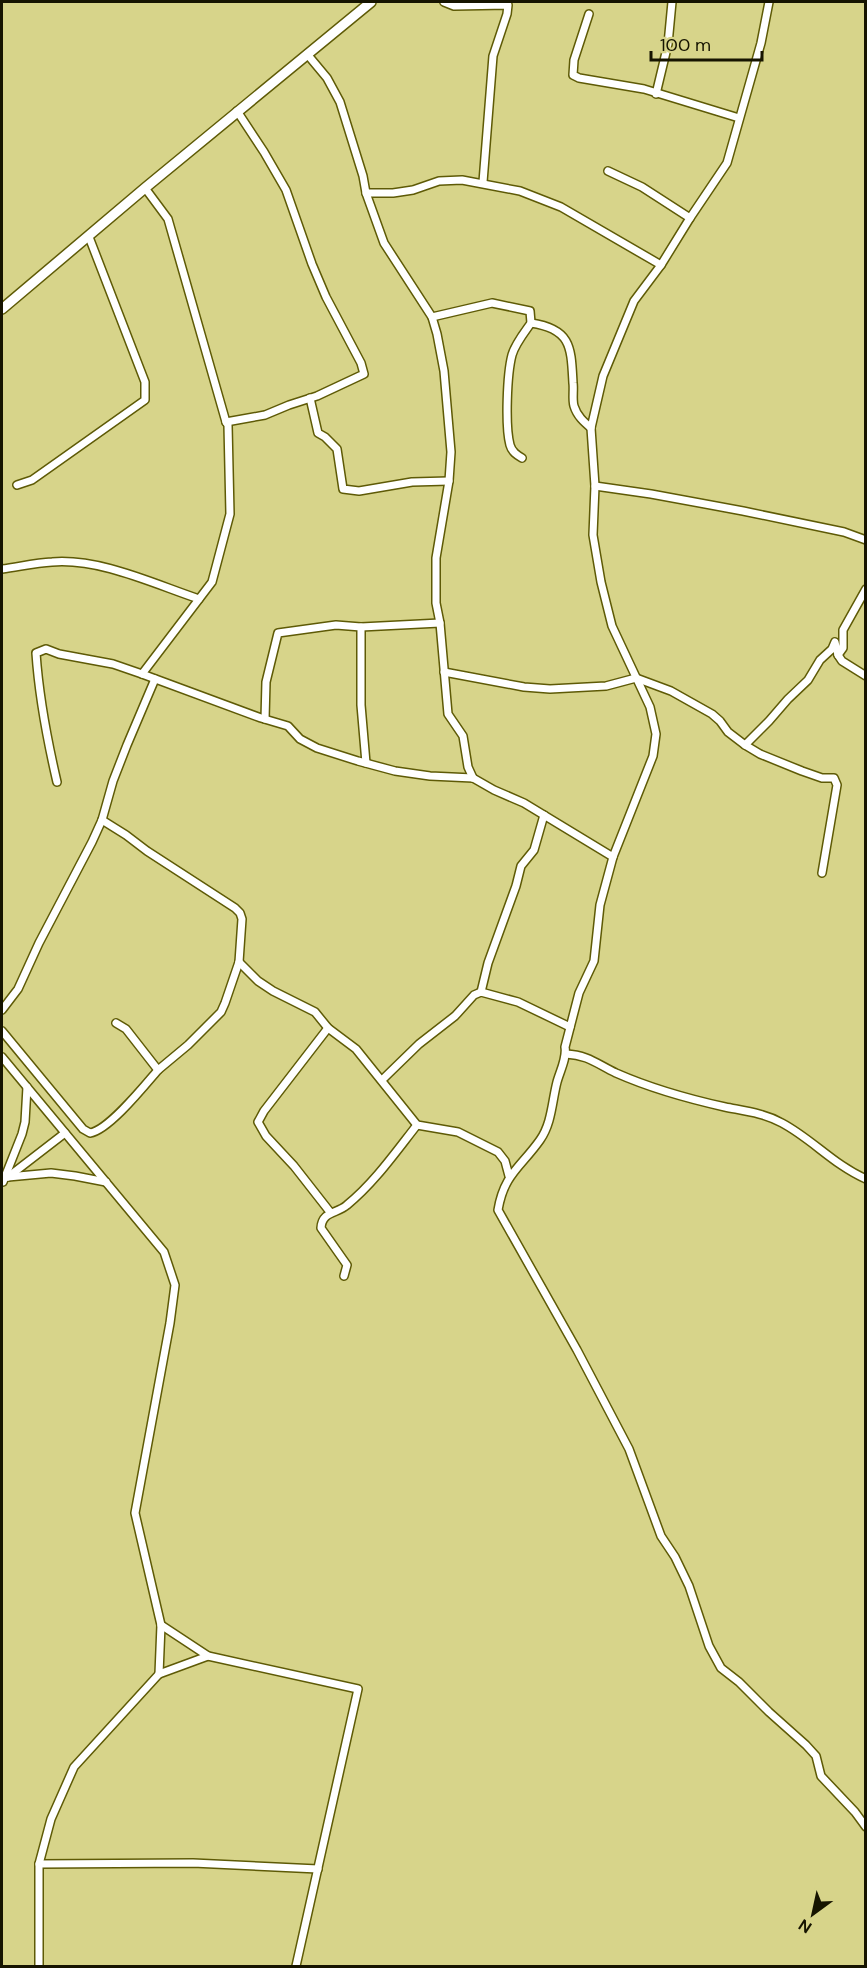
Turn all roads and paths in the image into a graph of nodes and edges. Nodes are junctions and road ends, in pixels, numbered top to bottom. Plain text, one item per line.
1 (371, 2) edge
2 (444, 2) edge
3 (672, 2) edge
4 (769, 2) edge
5 (590, 14) dead end
6 (307, 54) junction
7 (656, 94) junction
8 (237, 111) junction
9 (739, 118) junction
10 (608, 171) dead end
11 (483, 183) junction
12 (145, 188) junction
13 (366, 193) junction
14 (690, 218) junction
15 (89, 237) junction
16 (661, 265) junction
17 (2, 309) edge
18 (432, 317) junction
19 (531, 323) junction
20 (310, 398) junction
21 (226, 422) junction
22 (591, 428) junction
23 (522, 458) dead end
24 (449, 481) junction
25 (17, 485) dead end
26 (595, 486) junction
27 (866, 540) edge
28 (2, 569) edge
29 (865, 594) edge
30 (199, 599) junction
31 (440, 623) junction
32 (361, 627) junction
33 (838, 656) junction
34 (444, 672) junction
35 (142, 674) junction
36 (866, 676) edge
37 (636, 678) junction
38 (155, 679) junction
39 (265, 719) junction
40 (745, 745) junction
41 (366, 763) junction
42 (473, 778) junction
43 (57, 782) dead end
44 (544, 815) junction
45 (102, 820) junction
46 (613, 857) junction
47 (822, 873) dead end
48 (239, 962) junction
49 (481, 992) junction
50 (2, 1010) edge
51 (116, 1023) dead end
52 (570, 1027) junction
53 (328, 1028) junction
54 (2, 1031) edge
55 (566, 1054) junction
56 (2, 1057) edge
57 (158, 1070) junction
58 (381, 1080) junction
59 (27, 1087) junction
60 (417, 1125) junction
61 (65, 1133) junction
62 (509, 1176) junction
63 (866, 1179) edge
64 (4, 1180) edge
65 (106, 1182) junction
66 (330, 1212) junction
67 (344, 1276) dead end
68 (161, 1625) junction
69 (208, 1656) junction
70 (159, 1674) junction
71 (866, 1827) edge
72 (39, 1864) junction
73 (318, 1869) junction
74 (39, 1966) edge
75 (296, 1966) edge

1 - 6 street
2 - 11 street
3 - 7 street
4 - 9 street
5 - 7 street
6 - 8 street
6 - 13 street
7 - 9 street
8 - 12 street
8 - 20 street
9 - 14 street
10 - 14 street
11 - 13 street
11 - 16 street
12 - 15 street
12 - 21 street
13 - 18 street
14 - 16 street
15 - 17 street
15 - 25 street
16 - 22 street
18 - 19 street
18 - 24 street
19 - 22 street
19 - 23 street
20 - 21 street
20 - 24 street
21 - 30 street
22 - 26 street
24 - 31 street
26 - 27 street
26 - 37 street
28 - 30 street
29 - 33 street
30 - 35 street
31 - 32 street
31 - 34 street
32 - 39 street
32 - 41 street
33 - 36 street
33 - 40 street
34 - 37 street
34 - 42 street
35 - 38 street
35 - 43 street
37 - 40 street
37 - 46 street
38 - 39 street
38 - 45 street
39 - 41 street
40 - 47 street
41 - 42 street
42 - 44 street
44 - 46 street
44 - 49 street
45 - 48 street
45 - 50 street
46 - 52 street
48 - 53 street
48 - 57 street
49 - 52 street
49 - 58 street
51 - 57 street
52 - 55 street
53 - 58 street
53 - 66 street
54 - 57 street
55 - 62 street
55 - 63 street
56 - 59 street
58 - 60 street
59 - 61 street
59 - 64 street
60 - 62 street
60 - 66 street
61 - 64 street
61 - 65 street
62 - 71 street
64 - 65 street
65 - 68 street
66 - 67 street
68 - 69 street
68 - 70 street
69 - 70 street
69 - 73 street
70 - 72 street
72 - 73 street
72 - 74 street
73 - 75 street

